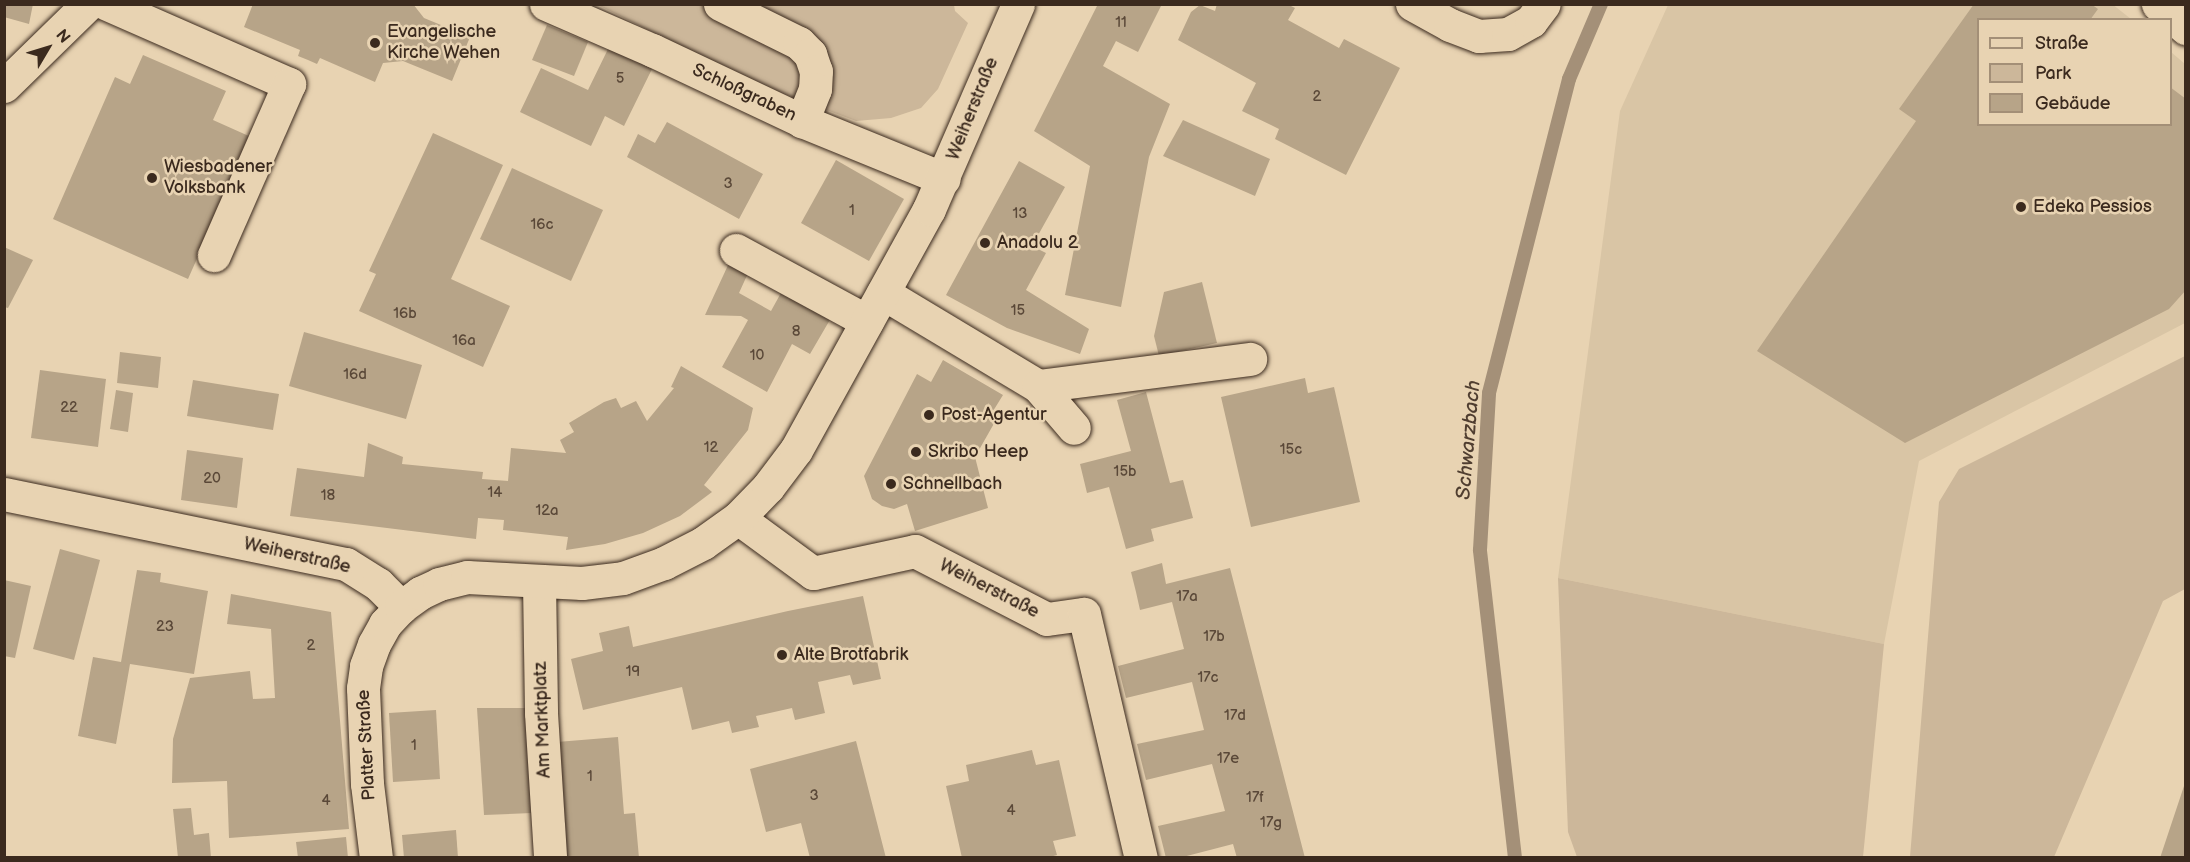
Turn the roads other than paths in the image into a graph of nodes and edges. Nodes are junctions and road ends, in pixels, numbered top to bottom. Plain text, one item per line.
1 (88, 4) edge
2 (107, 4) edge
3 (546, 4) edge
4 (720, 4) edge
5 (1018, 4) edge
6 (1412, 4) edge
7 (1544, 4) edge
8 (2158, 4) edge
9 (2186, 28) edge
10 (4, 86) edge
11 (802, 121) junction
12 (944, 179) junction
13 (736, 250) dead end
14 (214, 255) dead end
15 (875, 307) junction
16 (1250, 359) dead end
17 (1038, 386) junction
18 (1074, 428) dead end
19 (4, 494) edge
20 (738, 518) junction
21 (539, 582) junction
22 (401, 607) junction
23 (376, 858) edge
24 (550, 858) edge
25 (1141, 858) edge

1 - 10 street
2 - 14 street
3 - 11 street, Schloßgraben
4 - 11 street
5 - 12 street, Weiherstraße
6 - 7 street
8 - 9 street
11 - 12 street, Schloßgraben
12 - 15 street, Weiherstraße
13 - 15 street
15 - 17 street
15 - 20 street, Weiherstraße
16 - 17 street
17 - 18 street
19 - 22 street, Weiherstraße
20 - 21 street, Weiherstraße
20 - 25 street, Weiherstraße
21 - 22 street, Weiherstraße
21 - 24 street, Am Marktplatz
22 - 23 street, Platter Straße

